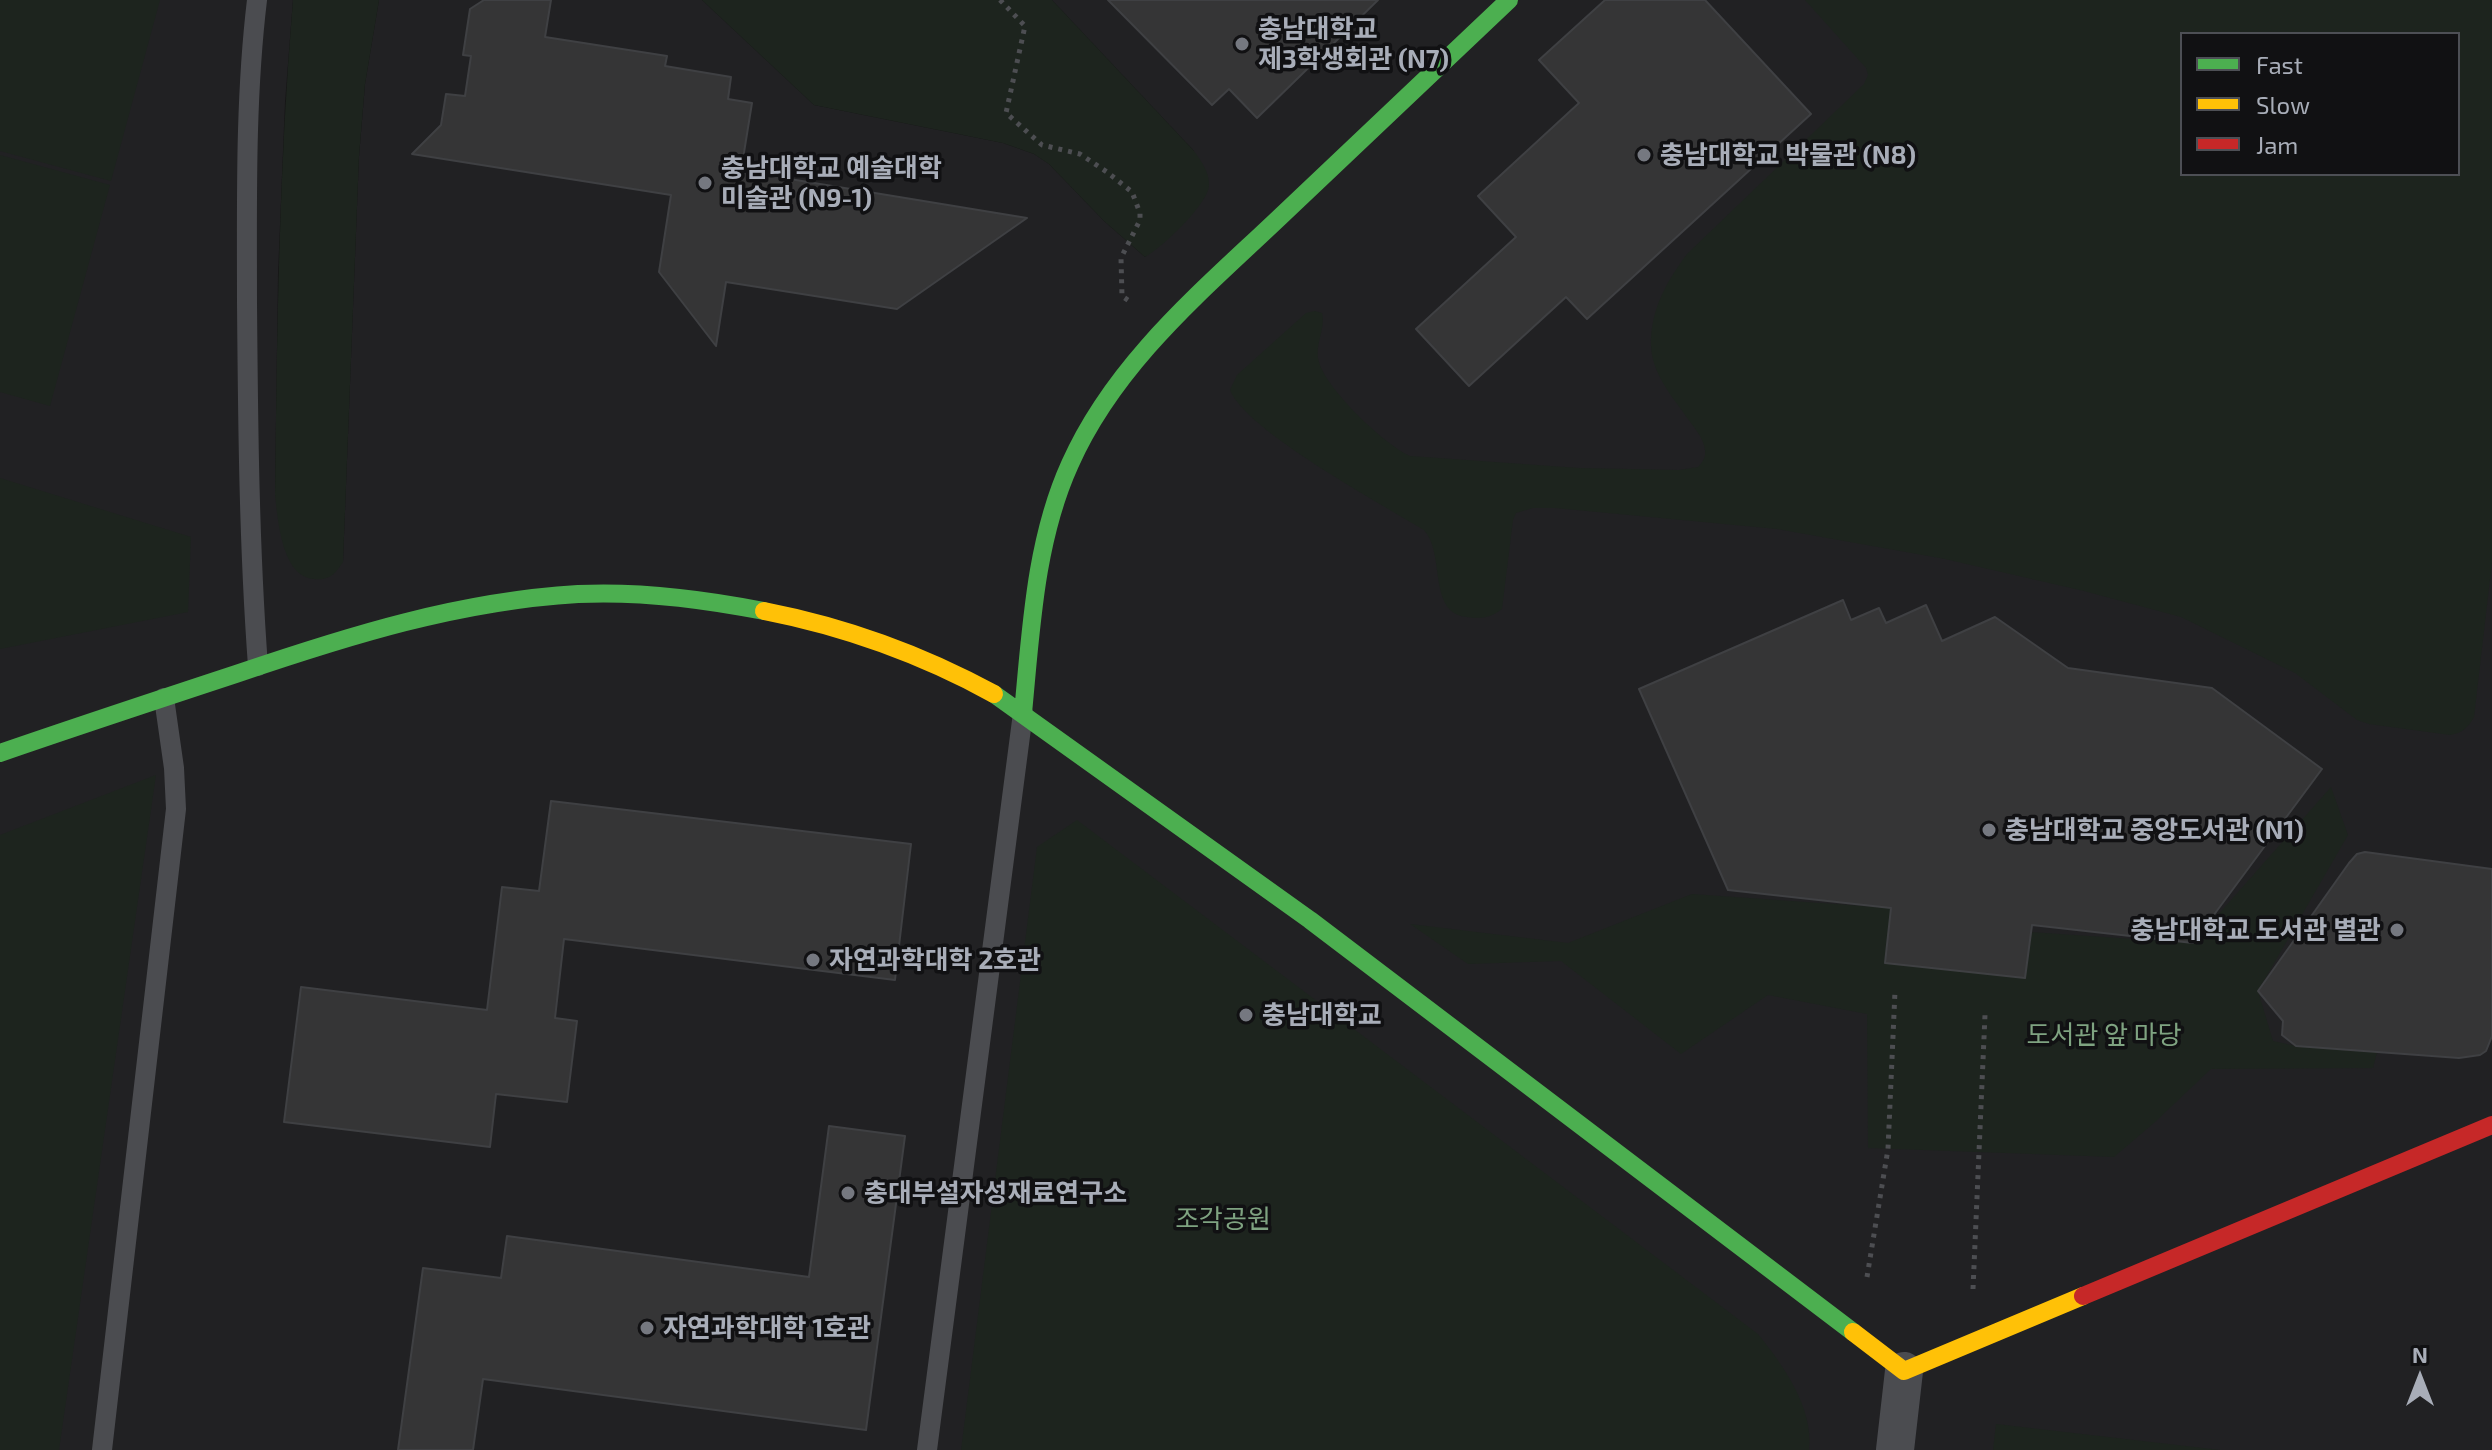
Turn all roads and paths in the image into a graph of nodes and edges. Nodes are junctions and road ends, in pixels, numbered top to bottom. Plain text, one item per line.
1 (257, 0) edge
2 (1000, 0) edge
3 (1509, 0) edge
4 (1164, 327) junction
5 (258, 666) junction
6 (164, 698) junction
7 (1023, 713) junction
8 (0, 753) edge
9 (1895, 991) dead end
10 (1985, 1015) dead end
11 (2492, 1125) edge
12 (1867, 1277) dead end
13 (1973, 1289) dead end
14 (1904, 1371) junction
15 (102, 1450) edge
16 (927, 1450) edge
17 (1895, 1450) edge

1 - 5 lane
2 - 4 path
3 - 4 street
4 - 7 street
5 - 6 street
5 - 7 street
6 - 8 street
6 - 15 lane
7 - 14 street
7 - 16 lane
9 - 12 path
10 - 13 path
11 - 14 street
14 - 17 street

